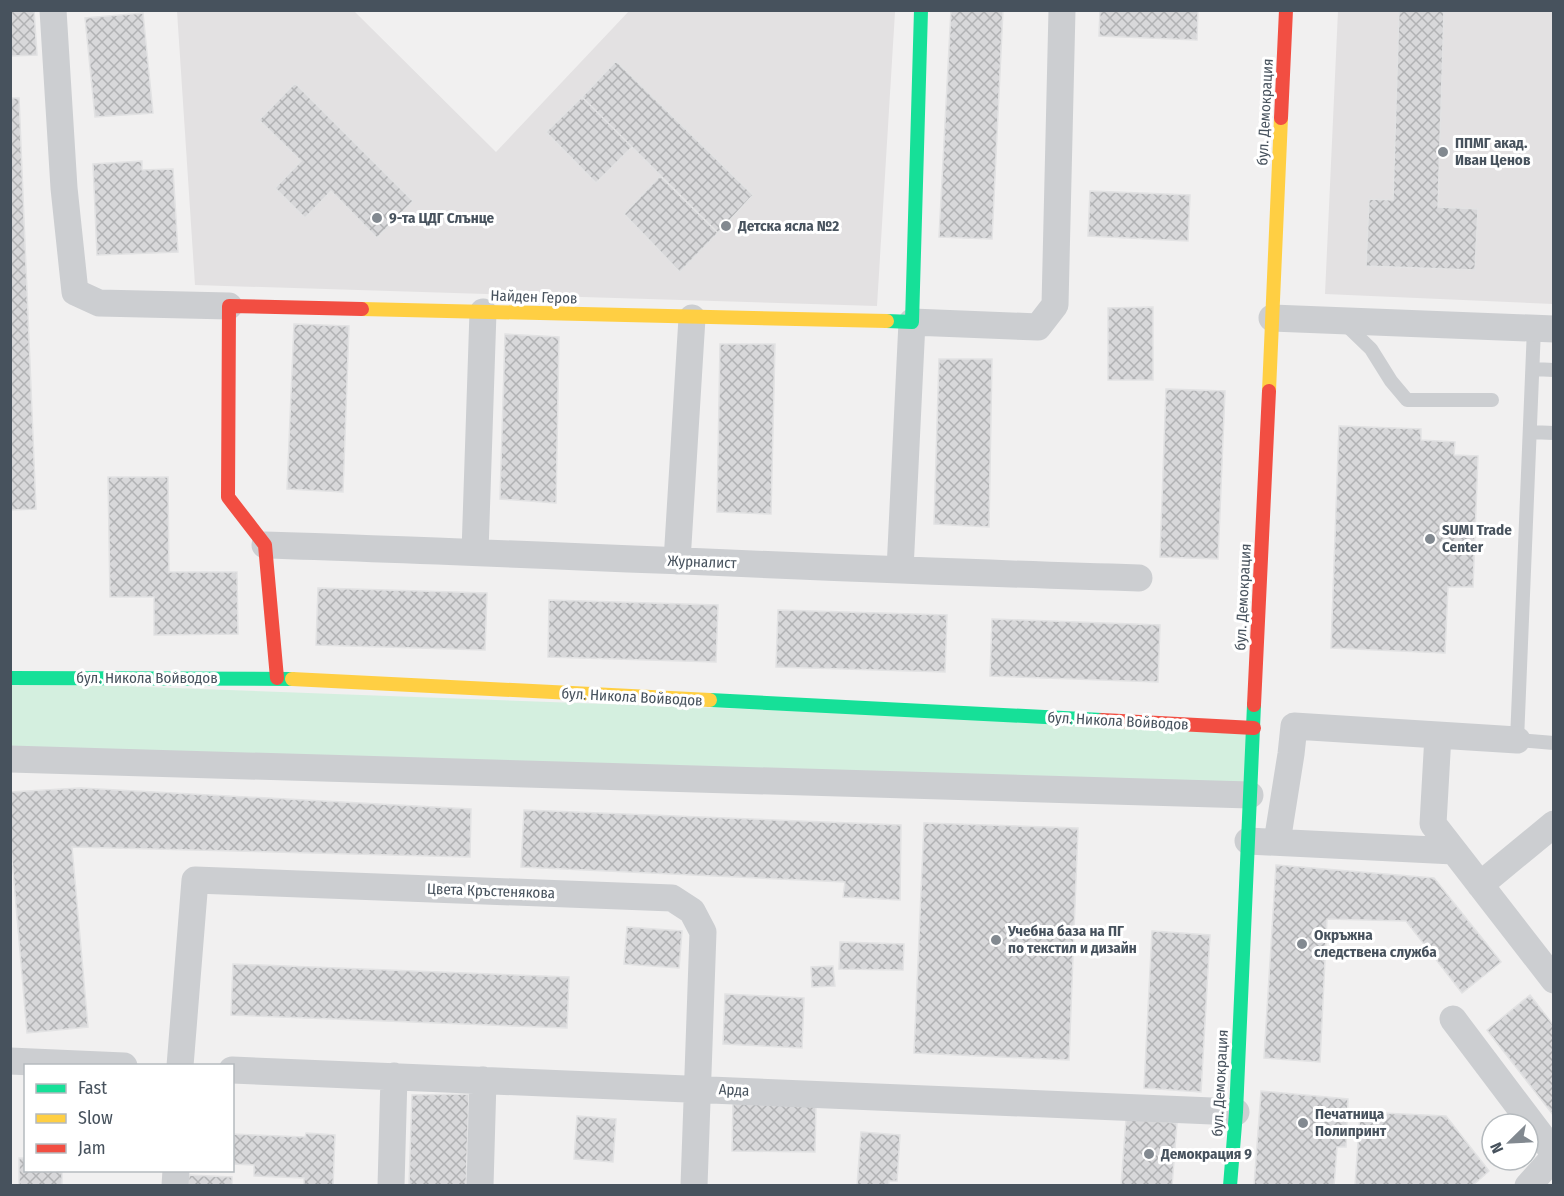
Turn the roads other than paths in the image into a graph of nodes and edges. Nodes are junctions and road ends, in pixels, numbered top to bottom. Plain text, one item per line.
1 (53, 10) edge
2 (921, 10) edge
3 (1062, 10) edge
4 (1286, 10) edge
5 (229, 306) junction
6 (483, 312) junction
7 (692, 318) junction
8 (1272, 318) junction
9 (1341, 320) junction
10 (912, 322) junction
11 (1544, 328) edge
12 (1533, 369) junction
13 (1554, 370) edge
14 (1492, 400) dead end
15 (1530, 432) junction
16 (1554, 433) edge
17 (265, 545) junction
18 (475, 552) junction
19 (677, 561) junction
20 (900, 570) junction
21 (1138, 578) dead end
22 (10, 678) edge
23 (276, 678) junction
24 (1294, 726) junction
25 (1254, 728) junction
26 (1438, 735) junction
27 (1516, 740) junction
28 (1554, 743) edge
29 (10, 759) edge
30 (1251, 795) junction
31 (1554, 824) edge
32 (1248, 841) junction
33 (1277, 842) junction
34 (1454, 851) junction
35 (1480, 885) junction
36 (1549, 963) edge
37 (1454, 1019) dead end
38 (10, 1062) edge
39 (86, 1064) edge
40 (180, 1064) edge
41 (234, 1070) edge
42 (394, 1076) junction
43 (483, 1080) junction
44 (697, 1088) junction
45 (1236, 1112) junction
46 (1554, 1155) edge
47 (391, 1185) edge
48 (480, 1185) edge
49 (694, 1185) edge
50 (1230, 1185) edge
51 (1528, 1185) edge

1 - 5 street
2 - 10 street
3 - 10 street
4 - 8 street, бул. Демокрация
5 - 6 street, Найден Геров
5 - 17 street
6 - 7 street, Найден Геров
6 - 18 street
7 - 10 street, Найден Геров
7 - 19 street
8 - 9 street
8 - 25 street, бул. Демокрация
9 - 11 street
9 - 14 lane
10 - 20 street
11 - 12 lane
12 - 13 lane
12 - 15 lane
15 - 16 lane
15 - 27 lane
17 - 18 street, Журналист
17 - 23 street
18 - 19 street, Журналист
19 - 20 street, Журналист
20 - 21 street, Журналист
22 - 23 street, бул. Никола Войводов
23 - 25 street, бул. Никола Войводов
24 - 25 street
24 - 26 street
24 - 33 street
25 - 30 street, бул. Демокрация
26 - 27 street
26 - 34 street
27 - 28 lane
29 - 30 street
30 - 32 street, бул. Демокрация
31 - 35 street
32 - 33 street
32 - 45 street, бул. Демокрация
33 - 34 street
34 - 35 street
35 - 36 street
37 - 46 street
38 - 39 street
40 - 44 street, Цвета Кръстенякова
41 - 42 street, Арда
42 - 43 street, Арда
42 - 47 street
43 - 44 street, Арда
43 - 48 street
44 - 45 street, Арда
44 - 49 street, Цвета Кръстенякова
45 - 50 street, бул. Демокрация
46 - 51 street

